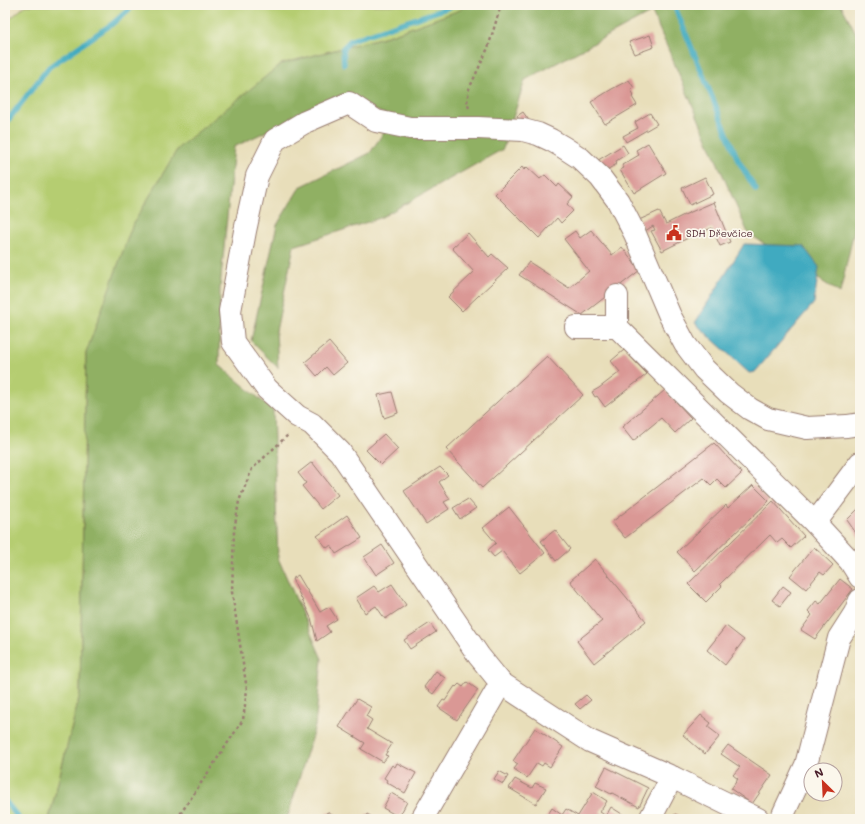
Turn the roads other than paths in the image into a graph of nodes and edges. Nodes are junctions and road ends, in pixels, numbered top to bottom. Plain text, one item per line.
1 (616, 296) dead end
2 (576, 327) dead end
3 (617, 327) junction
4 (860, 424) edge
5 (860, 463) edge
6 (815, 523) junction
7 (860, 577) edge
8 (860, 600) edge
9 (501, 683) junction
10 (672, 777) junction
11 (422, 819) edge
12 (650, 819) edge
13 (758, 819) edge
14 (781, 819) edge

1 - 3 street
2 - 3 street
3 - 6 street
4 - 9 street
5 - 6 street
6 - 7 street
8 - 14 street
9 - 10 street
9 - 11 street
10 - 12 street
10 - 13 street

